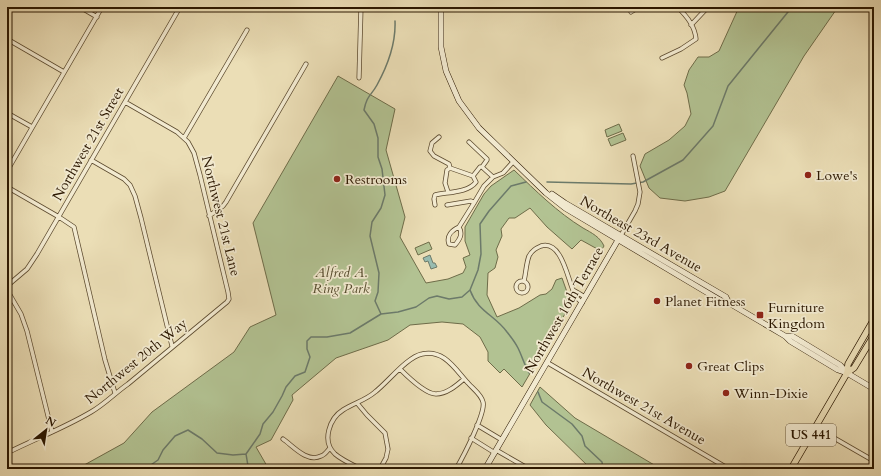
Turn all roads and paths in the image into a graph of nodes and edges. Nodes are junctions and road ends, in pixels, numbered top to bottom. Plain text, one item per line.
1 (80, 7) edge
2 (102, 7) edge
3 (180, 7) edge
4 (361, 7) edge
5 (428, 7) edge
6 (640, 7) edge
7 (677, 7) edge
8 (708, 7) edge
9 (441, 8) edge
10 (631, 12) dead end
11 (96, 17) junction
12 (691, 25) junction
13 (247, 30) dead end
14 (7, 39) edge
15 (662, 58) dead end
16 (306, 64) dead end
17 (64, 72) junction
18 (359, 78) dead end
19 (125, 102) junction
20 (7, 113) edge
21 (32, 128) junction
22 (439, 137) dead end
23 (184, 138) junction
24 (469, 142) dead end
25 (633, 156) dead end
26 (91, 160) junction
27 (513, 162) junction
28 (482, 167) junction
29 (450, 168) junction
30 (7, 171) edge
31 (473, 176) junction
32 (493, 177) junction
33 (473, 186) junction
34 (7, 187) edge
35 (448, 192) junction
36 (480, 192) junction
37 (474, 203) junction
38 (435, 205) dead end
39 (447, 205) dead end
40 (209, 216) junction
41 (58, 217) junction
42 (459, 227) junction
43 (620, 238) junction
44 (524, 281) dead end
45 (7, 286) edge
46 (7, 290) edge
47 (573, 290) junction
48 (585, 297) junction
49 (229, 299) joint
50 (582, 303) junction
51 (874, 319) edge
52 (874, 335) edge
53 (784, 336) junction
54 (172, 346) junction
55 (548, 363) junction
56 (400, 369) junction
57 (847, 373) junction
58 (464, 379) junction
59 (874, 389) edge
60 (115, 393) junction
61 (357, 403) junction
62 (477, 426) junction
63 (815, 427) junction
64 (52, 432) junction
65 (471, 438) junction
66 (283, 439) dead end
67 (502, 440) junction
68 (330, 448) junction
69 (495, 451) junction
70 (7, 453) edge
71 (874, 461) edge
72 (362, 469) edge
73 (380, 469) edge
74 (456, 469) edge
75 (485, 469) edge
76 (529, 469) edge
77 (730, 469) edge
78 (791, 469) edge

1 - 11 street
2 - 11 street
3 - 19 street, Northwest 21st Street
4 - 18 street
5 - 9 street
6 - 10 street
7 - 12 street
8 - 12 street
9 - 27 street, Northeast 23rd Avenue
11 - 17 street
12 - 15 street
13 - 23 street
14 - 17 street
16 - 40 street
17 - 21 street
19 - 23 street, Northwest 21st Lane
19 - 26 street, Northwest 21st Street
20 - 21 street
21 - 30 street
22 - 29 street
23 - 40 street, Northwest 21st Lane
24 - 28 street
25 - 43 street, Northwest 16th Terrace
26 - 41 street, Northwest 21st Street
26 - 54 street
27 - 32 street
27 - 43 street, Northeast 23rd Avenue
28 - 31 street
28 - 32 street
29 - 31 street
29 - 35 street
31 - 33 street
32 - 36 street
33 - 35 street
33 - 36 street
34 - 41 street
35 - 38 street
36 - 37 street
37 - 39 street
37 - 42 street
40 - 49 street, Northwest 21st Lane
41 - 45 street, Northwest 21st Street
41 - 60 street
42 - 42 street
43 - 48 street, Northwest 16th Terrace
43 - 53 street, Northeast 23rd Avenue
44 - 47 street
46 - 64 street
47 - 48 street
47 - 50 street
48 - 50 street, Northwest 16th Terrace
49 - 54 street, Northwest 20th Way
50 - 55 street, Northwest 16th Terrace
51 - 57 main road, US 441
52 - 57 main road, US 441
53 - 57 street
53 - 57 street, Northeast 23rd Avenue
54 - 60 street, Northwest 20th Way
55 - 67 street, Northwest 16th Terrace
55 - 77 street, Northwest 21st Avenue
56 - 58 street
56 - 58 street
56 - 61 street
57 - 59 street
57 - 63 main road, US 441
58 - 62 street
60 - 64 street, Northwest 20th Way
61 - 68 street
61 - 73 street
62 - 65 street
62 - 67 street
63 - 71 street
63 - 78 main road, US 441
64 - 70 street, Northwest 20th Way
65 - 69 street
65 - 74 street
66 - 68 street
67 - 69 street, Northwest 16th Terrace
68 - 72 street
69 - 75 street, Northwest 16th Terrace
69 - 76 street

